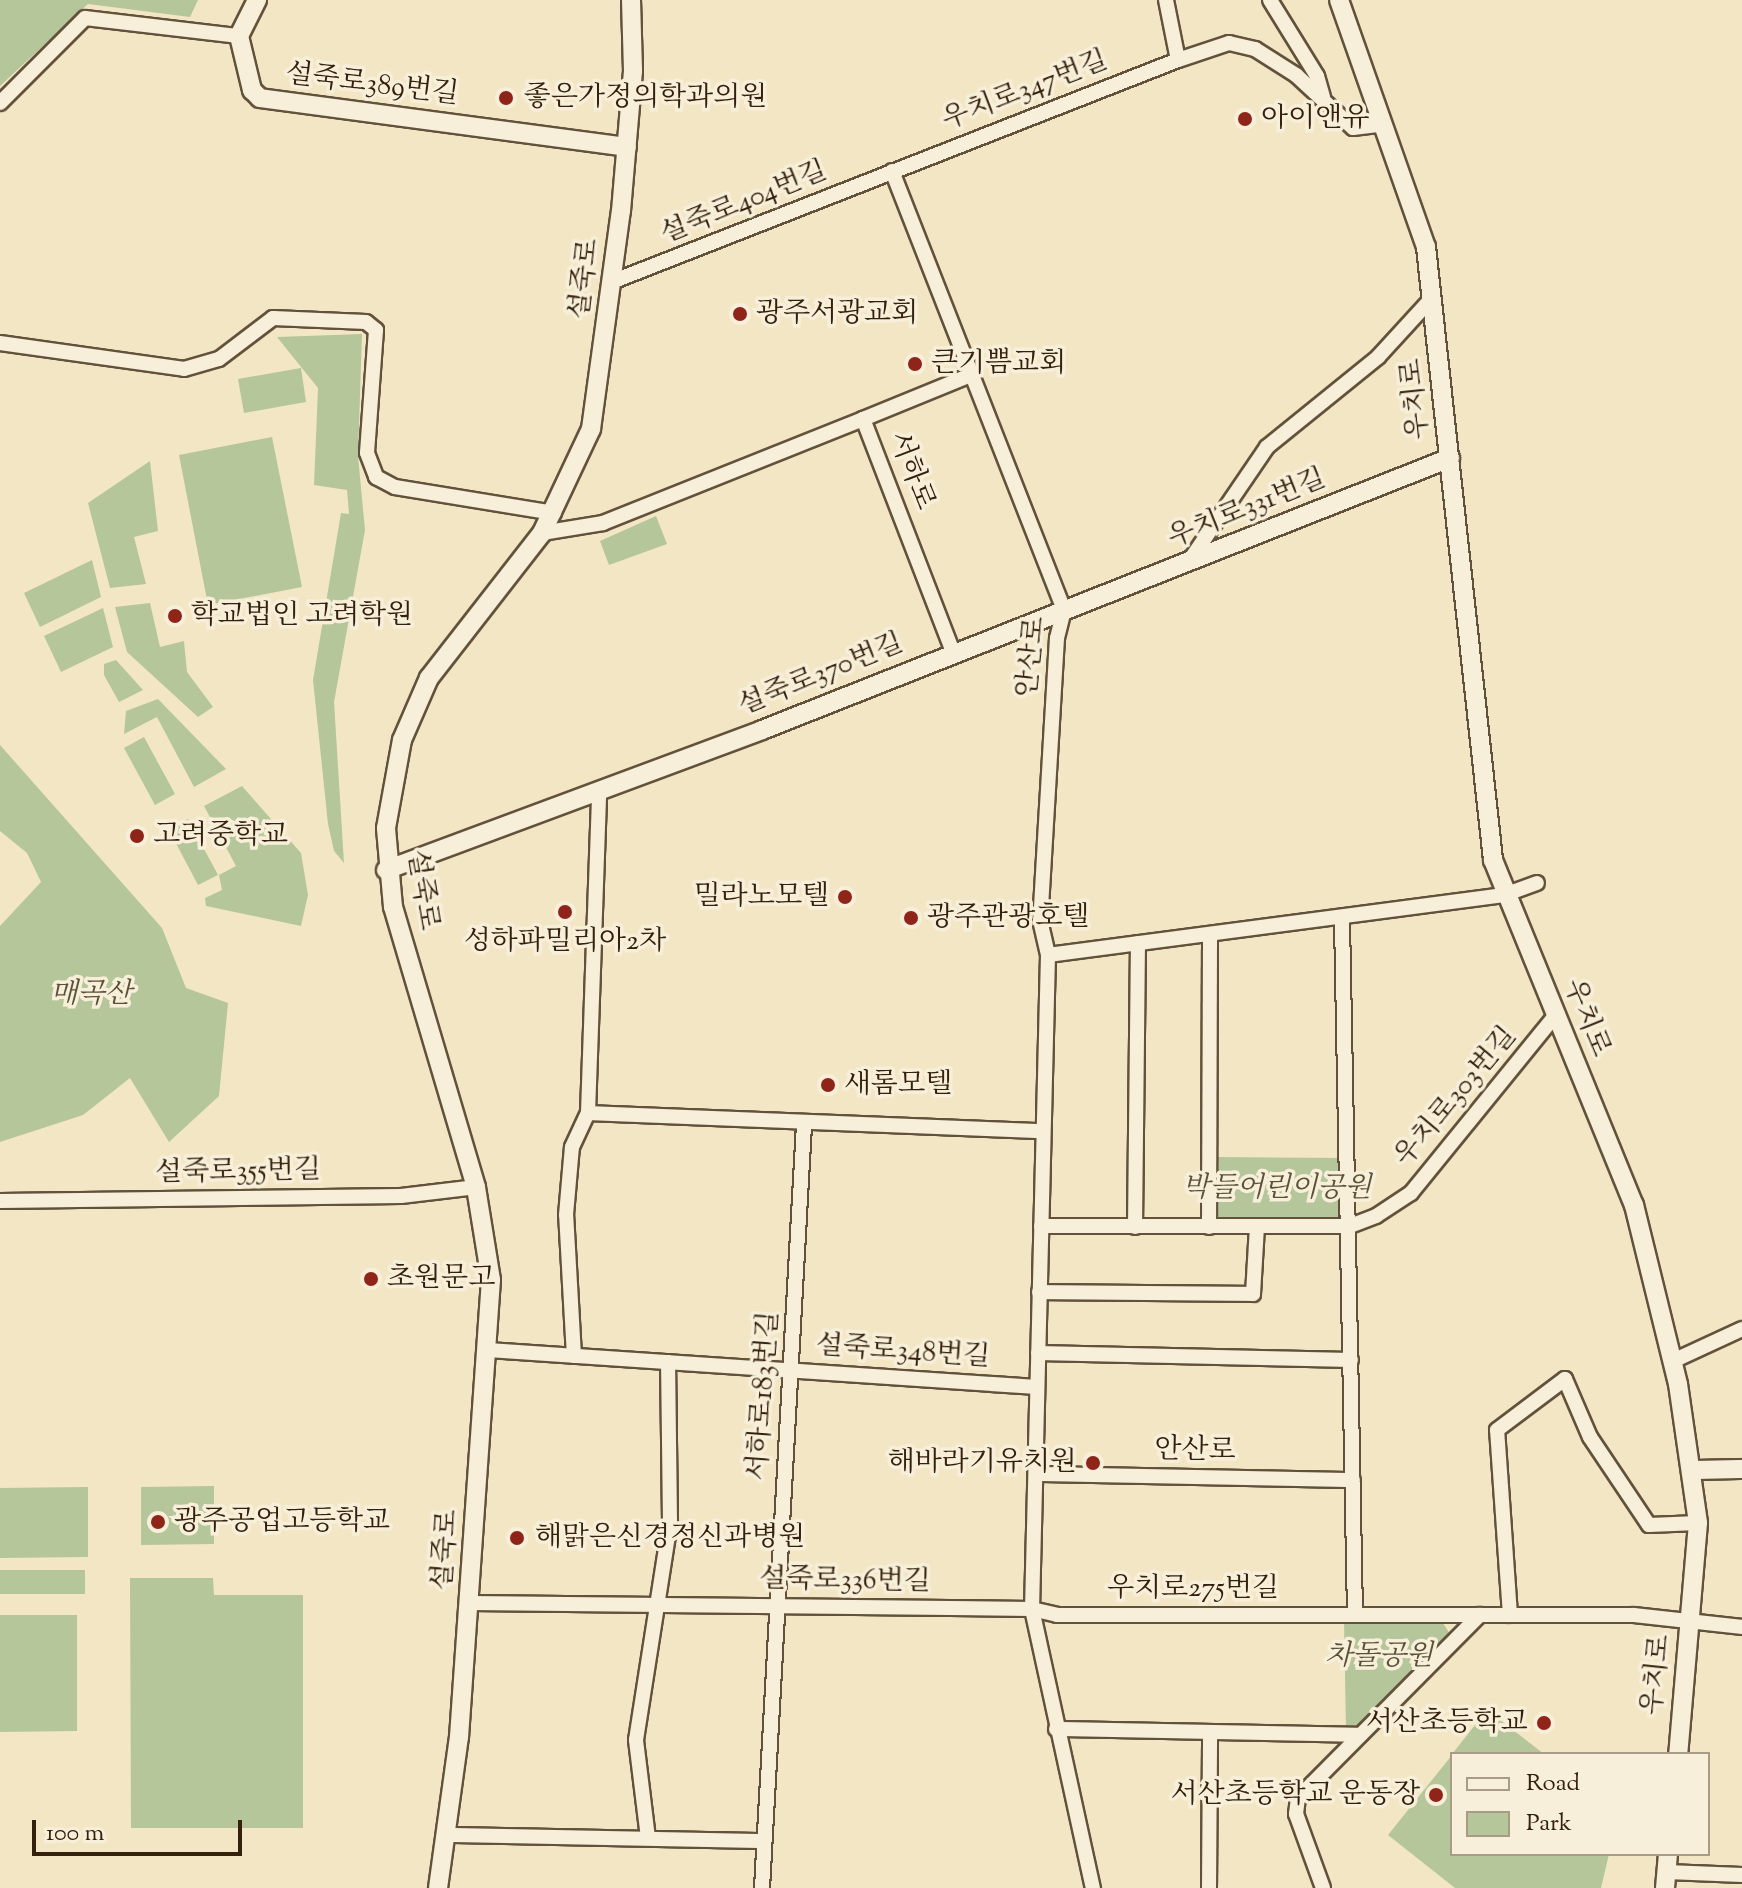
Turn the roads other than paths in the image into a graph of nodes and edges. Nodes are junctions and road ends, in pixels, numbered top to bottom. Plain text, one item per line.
1 (257, 0) edge
2 (631, 0) edge
3 (1166, 0) edge
4 (1270, 0) edge
5 (1339, 0) edge
6 (239, 36) junction
7 (1178, 60) junction
8 (1324, 98) junction
9 (0, 103) edge
10 (1384, 124) junction
11 (627, 147) junction
12 (892, 171) junction
13 (614, 281) junction
14 (1433, 297) junction
15 (0, 343) edge
16 (973, 374) junction
17 (863, 419) junction
18 (1450, 458) junction
19 (554, 513) junction
20 (542, 533) junction
21 (1187, 563) junction
22 (1064, 610) junction
23 (953, 652) junction
24 (599, 792) junction
25 (386, 870) junction
26 (1537, 883) dead end
27 (1504, 895) junction
28 (1342, 919) junction
29 (1210, 934) junction
30 (1138, 943) junction
31 (1048, 955) junction
32 (1555, 1016) junction
33 (588, 1113) junction
34 (804, 1124) junction
35 (1042, 1131) junction
36 (476, 1187) junction
37 (0, 1201) edge
38 (1041, 1226) junction
39 (1350, 1226) junction
40 (1135, 1227) junction
41 (1209, 1227) junction
42 (1257, 1227) junction
43 (1039, 1292) junction
44 (1742, 1329) edge
45 (488, 1350) junction
46 (1038, 1353) junction
47 (574, 1356) junction
48 (1351, 1360) junction
49 (1673, 1361) junction
50 (668, 1362) junction
51 (792, 1371) junction
52 (1037, 1387) junction
53 (1742, 1469) edge
54 (1693, 1470) junction
55 (1036, 1474) junction
56 (1353, 1480) junction
57 (1698, 1523) junction
58 (470, 1603) junction
59 (658, 1605) junction
60 (777, 1607) junction
61 (1032, 1609) junction
62 (1355, 1615) junction
63 (1480, 1615) junction
64 (1510, 1615) junction
65 (1691, 1621) junction
66 (1742, 1627) edge
67 (1056, 1729) junction
68 (1210, 1734) junction
69 (1360, 1735) junction
70 (1678, 1752) edge
71 (448, 1835) junction
72 (648, 1838) junction
73 (764, 1841) junction
74 (1667, 1871) edge
75 (1742, 1875) edge
76 (438, 1888) edge
77 (762, 1888) edge
78 (1093, 1888) edge
79 (1209, 1888) edge
80 (1323, 1888) edge

1 - 6 main road
2 - 11 main road, 설죽로
3 - 7 street
4 - 8 street, 우치로347번길
5 - 10 main road, 우치로
6 - 9 street
6 - 11 main road, 설죽로389번길
7 - 8 street, 우치로347번길
7 - 12 street, 우치로347번길
8 - 10 street, 우치로347번길
10 - 14 main road, 우치로
11 - 13 main road, 설죽로
12 - 13 street, 설죽로404번길
12 - 16 street, 안산로
13 - 19 main road, 설죽로
14 - 18 main road, 우치로
14 - 21 street, 우치로
15 - 19 street
16 - 17 street, 서하로
16 - 22 street, 안산로
17 - 20 street
17 - 23 street, 서하로
18 - 21 main road, 우치로331번길
18 - 27 main road, 우치로
19 - 20 main road, 설죽로
20 - 25 main road, 설죽로
21 - 22 main road, 우치로331번길
22 - 23 main road, 설죽로370번길
22 - 31 street, 안산로
23 - 24 main road, 설죽로370번길
24 - 25 main road, 설죽로370번길
24 - 33 street
25 - 36 main road, 설죽로
26 - 27 street
27 - 28 street
27 - 32 main road, 우치로
28 - 29 street
28 - 39 street, 우치로303번길
29 - 30 street
29 - 41 street
30 - 31 street
30 - 40 street
31 - 35 street, 안산로
32 - 39 street, 우치로303번길
32 - 49 main road, 우치로
33 - 34 street
33 - 47 street
34 - 35 street
34 - 51 street, 서하로183번길
35 - 38 street, 안산로
36 - 37 street, 설죽로355번길
36 - 45 main road, 설죽로
38 - 40 street, 우치로303번길
38 - 43 street, 안산로
39 - 42 street, 우치로303번길
39 - 48 street, 우치로303번길
40 - 41 street, 우치로303번길
41 - 42 street, 우치로303번길
42 - 43 street
43 - 46 street, 안산로
44 - 49 street
45 - 47 street, 설죽로348번길
45 - 58 main road, 설죽로
46 - 48 street
46 - 52 street, 안산로
47 - 50 street, 설죽로348번길
48 - 56 street, 우치로303번길
49 - 54 main road, 우치로
50 - 51 street, 설죽로348번길
50 - 59 street
51 - 52 street, 설죽로348번길
51 - 60 street, 서하로183번길
52 - 55 street, 안산로
53 - 54 main road
54 - 57 main road, 우치로
55 - 56 street, 안산로
55 - 61 street, 안산로
56 - 62 street
57 - 64 street
57 - 65 main road, 우치로
58 - 59 street, 설죽로336번길
58 - 71 main road, 설죽로
59 - 60 street, 설죽로336번길
59 - 72 street
60 - 61 street, 설죽로336번길
60 - 73 street, 서하로183번길
61 - 62 street, 우치로275번길
61 - 67 street, 안산로
62 - 63 street, 우치로275번길
63 - 64 street, 우치로275번길
63 - 69 street
64 - 65 street, 우치로275번길
65 - 66 street, 우치로275번길
65 - 70 main road, 우치로
67 - 68 street
67 - 78 street, 안산로
68 - 69 street
68 - 79 street
69 - 80 street
71 - 72 street
71 - 76 main road, 설죽로
72 - 73 street
73 - 77 street, 서하로183번길
74 - 75 street

